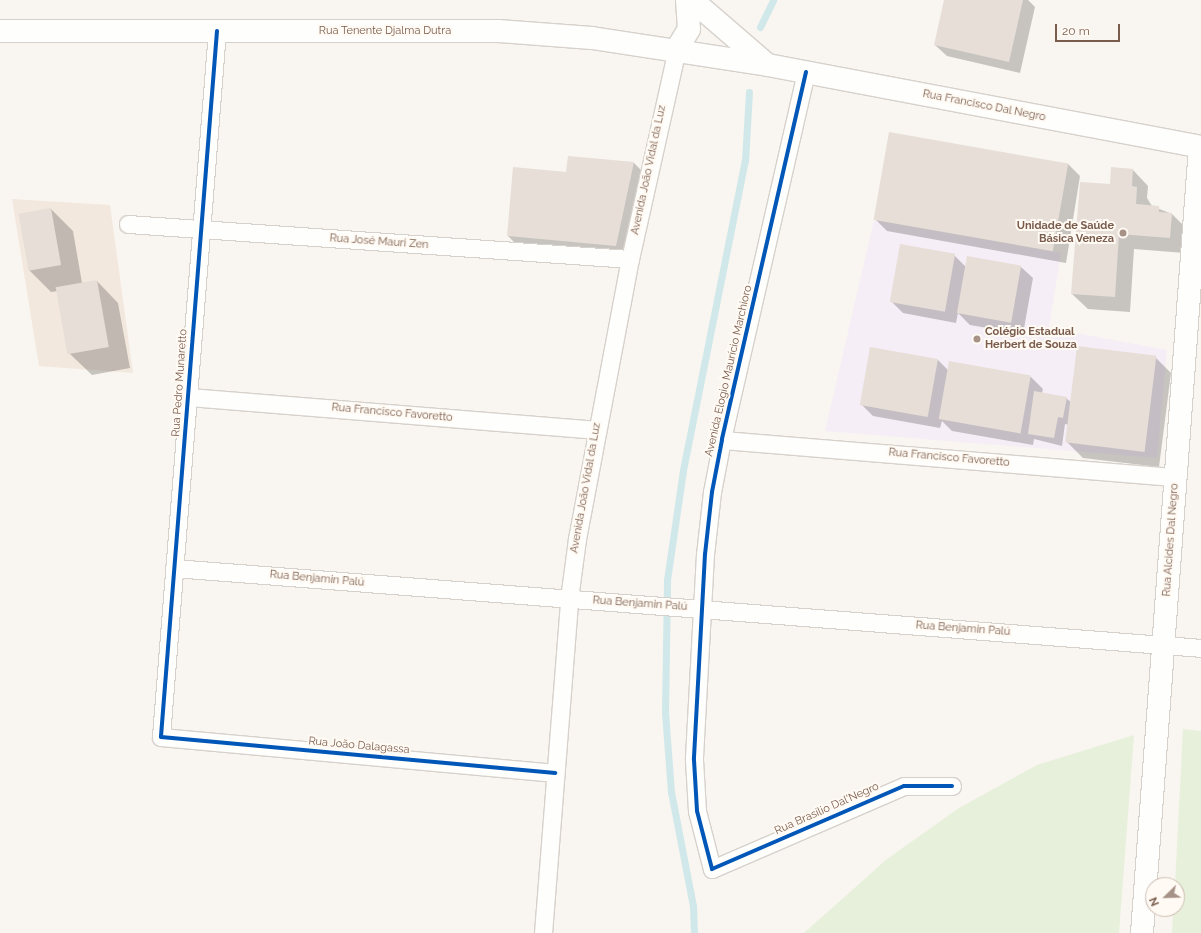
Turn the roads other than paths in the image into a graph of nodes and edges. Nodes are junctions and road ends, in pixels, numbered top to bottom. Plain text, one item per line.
1 (686, 0) edge
2 (692, 0) edge
3 (0, 31) edge
4 (216, 31) junction
5 (677, 50) junction
6 (768, 65) junction
7 (806, 72) junction
8 (1200, 147) joint
9 (128, 224) dead end
10 (201, 229) junction
11 (630, 259) junction
12 (188, 397) junction
13 (596, 430) junction
14 (722, 440) junction
15 (1176, 477) junction
16 (174, 568) junction
17 (569, 599) junction
18 (703, 609) junction
19 (1164, 645) junction
20 (1201, 648) edge
21 (161, 737) joint
22 (555, 773) junction
23 (952, 786) dead end
24 (712, 869) joint
25 (542, 933) edge
26 (1142, 933) edge

1 - 5 main road
2 - 6 main road
3 - 4 main road, Rua Tenente Djalma Dutra
4 - 5 main road, Rua Tenente Djalma Dutra
4 - 10 street, Rua Pedro Munaretto
5 - 6 main road, Rua Tenente Djalma Dutra
5 - 11 street, Avenida João Vidal da Luz
6 - 7 main road, Rua Francisco Dal Negro
7 - 8 main road, Rua Francisco Dal Negro
7 - 14 street, Avenida Elogio Maurício Marchioro
8 - 15 main road, Rua Alcides Dal Negro
9 - 10 street, Rua José Mauri Zen
10 - 11 street, Rua José Mauri Zen
10 - 12 street, Rua Pedro Munaretto
11 - 13 street, Avenida João Vidal da Luz
12 - 13 street, Rua Francisco Favoretto
12 - 16 street, Rua Pedro Munaretto
13 - 17 street, Avenida João Vidal da Luz
14 - 15 street, Rua Francisco Favoretto
14 - 18 street, Avenida Elogio Maurício Marchioro
15 - 19 main road, Rua Alcides Dal Negro
16 - 17 street, Rua Benjamin Palú
16 - 21 street, Rua Pedro Munaretto
17 - 18 street, Rua Benjamin Palú
17 - 22 street, Avenida João Vidal da Luz
18 - 19 street, Rua Benjamin Palú
18 - 24 street, Avenida Elogio Maurício Marchioro
19 - 20 street, Rua Benjamin Palú
19 - 26 main road, Rua Alcides Dal Negro
21 - 22 street, Rua João Dalagassa
22 - 25 street, Avenida João Vidal da Luz
23 - 24 street, Rua Brasílio Dal'Negro

